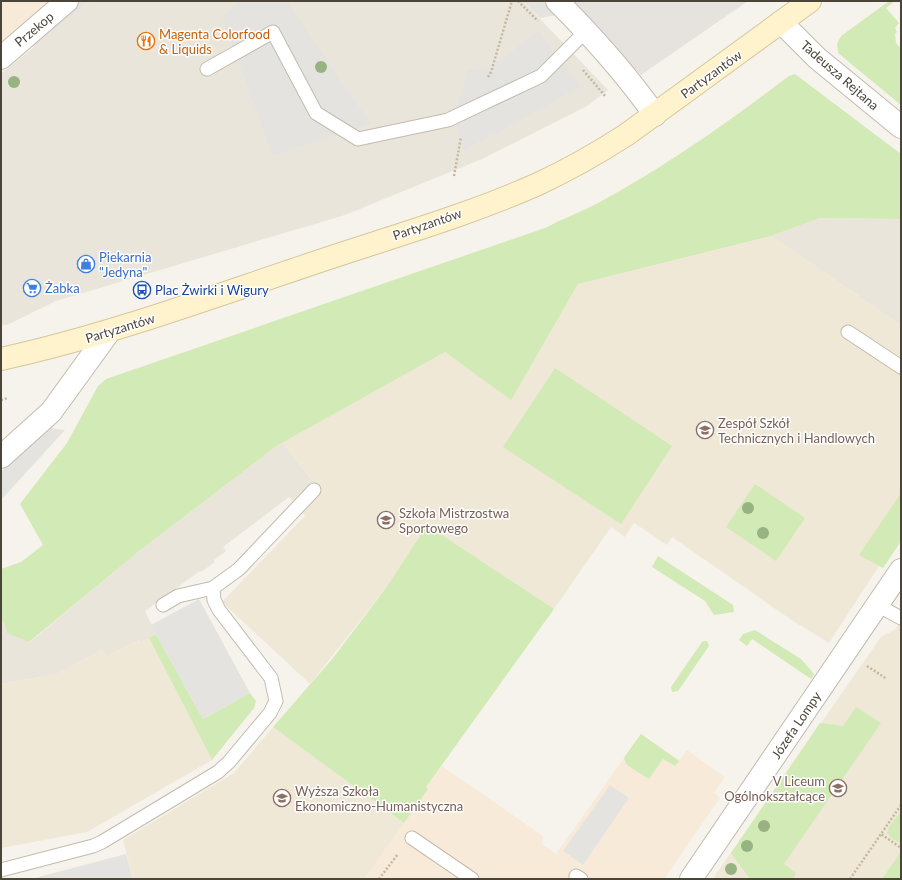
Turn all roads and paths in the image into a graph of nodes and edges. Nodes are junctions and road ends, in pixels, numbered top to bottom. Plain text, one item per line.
1 (67, 1) edge
2 (557, 1) edge
3 (810, 1) edge
4 (782, 22) junction
5 (587, 30) junction
6 (1, 58) edge
7 (207, 69) dead end
8 (655, 115) junction
9 (901, 127) edge
10 (109, 332) junction
11 (848, 332) dead end
12 (1, 359) edge
13 (901, 368) edge
14 (8, 398) dead end
15 (1, 400) edge
16 (1, 457) edge
17 (314, 490) dead end
18 (901, 570) edge
19 (213, 588) junction
20 (877, 605) junction
21 (163, 606) dead end
22 (901, 618) edge
23 (872, 670) dead end
24 (887, 679) dead end
25 (901, 805) edge
26 (881, 834) junction
27 (412, 838) dead end
28 (901, 848) edge
29 (389, 865) dead end
30 (1, 870) edge
31 (379, 879) edge
32 (472, 879) edge
33 (691, 879) edge
34 (850, 879) edge

1 - 6 street, Przekop
2 - 5 street
3 - 4 main road, Partyzantów
4 - 8 main road, Partyzantów
4 - 9 street, Tadeusza Rejtana
5 - 7 lane
5 - 8 street
8 - 10 main road, Partyzantów
10 - 12 main road, Partyzantów
10 - 16 street
11 - 13 lane
14 - 15 path
17 - 19 lane
18 - 20 street, Józefa Lompy
19 - 21 lane
19 - 30 lane
20 - 22 lane
20 - 33 street, Józefa Lompy
23 - 24 path
25 - 26 path
26 - 28 path
26 - 34 path
27 - 32 lane
29 - 31 path

